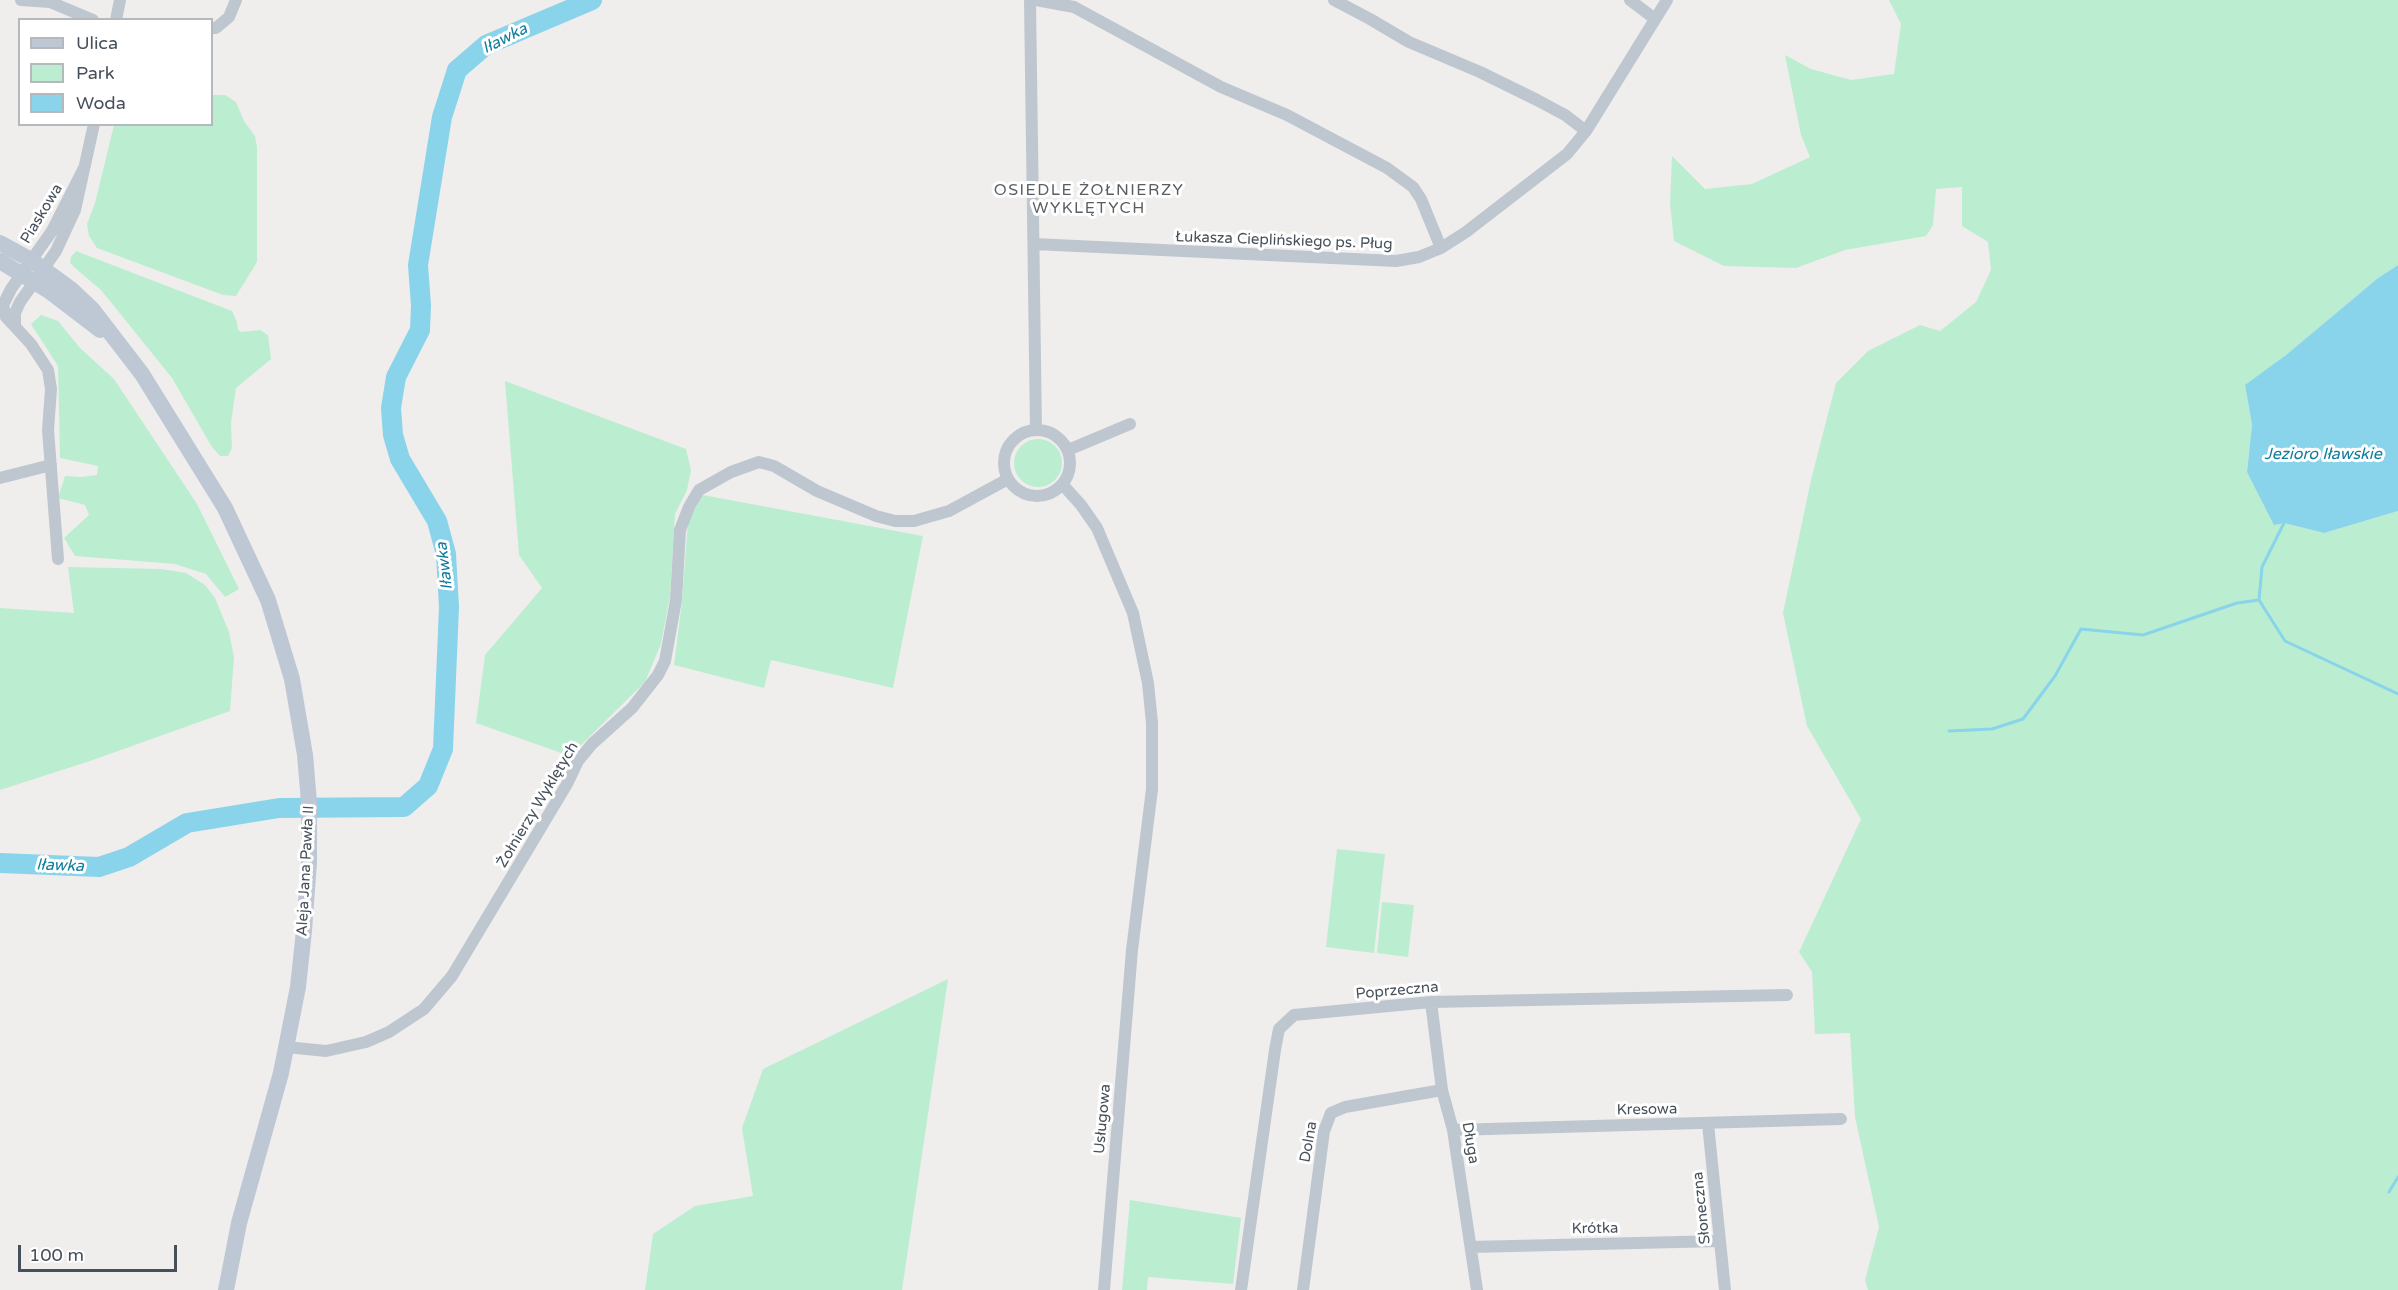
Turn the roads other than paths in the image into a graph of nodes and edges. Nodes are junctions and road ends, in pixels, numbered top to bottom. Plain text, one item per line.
1 (21, 0) edge
2 (120, 0) edge
3 (236, 0) edge
4 (1030, 0) edge
5 (1036, 0) edge
6 (1334, 0) edge
7 (1630, 0) edge
8 (1667, 0) edge
9 (88, 18) edge
10 (116, 18) edge
11 (1655, 19) junction
12 (213, 28) edge
13 (94, 126) edge
14 (1586, 131) junction
15 (0, 243) edge
16 (1034, 244) junction
17 (1441, 249) junction
18 (0, 261) edge
19 (33, 271) junction
20 (1130, 424) dead end
21 (1036, 430) junction
22 (1068, 450) junction
23 (51, 465) junction
24 (0, 478) edge
25 (1008, 479) junction
26 (1063, 485) junction
27 (58, 559) dead end
28 (1787, 995) dead end
29 (1431, 1002) junction
30 (286, 1047) junction
31 (1442, 1090) junction
32 (1841, 1119) dead end
33 (1708, 1124) junction
34 (1453, 1130) junction
35 (1720, 1241) junction
36 (1471, 1247) junction
37 (226, 1290) edge
38 (1104, 1290) edge
39 (1241, 1290) edge
40 (1304, 1290) edge
41 (1477, 1290) edge
42 (1725, 1290) edge

1 - 9 street
2 - 10 street
3 - 12 street
4 - 16 street
5 - 17 street
6 - 14 street
7 - 11 street
8 - 11 street, Łukasza Cieplińskiego ps. Pług
11 - 14 street, Łukasza Cieplińskiego ps. Pług
13 - 19 street, Piaskowa
14 - 17 street, Łukasza Cieplińskiego ps. Pług
15 - 19 main road, Aleja Jana Pawła II
16 - 17 street, Łukasza Cieplińskiego ps. Pług
16 - 21 street
18 - 19 main road, Aleja Jana Pawła II
19 - 23 street, Piaskowa
19 - 30 main road, Aleja Jana Pawła II
20 - 22 street
21 - 22 street
21 - 25 street
22 - 26 street
23 - 24 street
23 - 27 street
25 - 26 street
25 - 30 street, Żołnierzy Wyklętych
26 - 38 street, Usługowa
28 - 29 street, Poprzeczna
29 - 31 street, Długa
29 - 39 street, Poprzeczna
30 - 37 main road, Aleja Jana Pawła II
31 - 34 street, Długa
31 - 40 street, Dolna
32 - 33 street, Kresowa
33 - 34 street, Kresowa
33 - 35 street, Słoneczna
34 - 36 street, Długa
35 - 36 street, Krótka
35 - 42 street, Słoneczna
36 - 41 street, Długa

